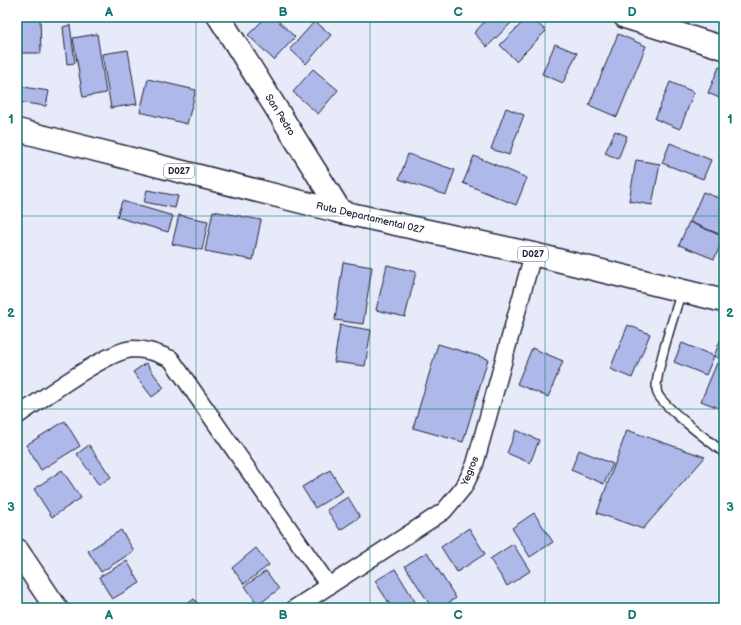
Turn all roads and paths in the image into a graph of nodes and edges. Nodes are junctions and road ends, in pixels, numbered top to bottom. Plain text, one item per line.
1 (219, 17) edge
2 (625, 17) edge
3 (724, 48) edge
4 (17, 130) edge
5 (341, 212) junction
6 (533, 254) junction
7 (681, 292) junction
8 (724, 301) edge
9 (17, 416) edge
10 (724, 453) edge
11 (18, 554) edge
12 (329, 586) junction
13 (56, 608) edge
14 (295, 608) edge

1 - 5 main road, San Pedro
2 - 3 main road
4 - 5 main road, Ruta Departamental 027 / D027
5 - 6 main road, Ruta Departamental 027 / D027
6 - 7 main road, Ruta Departamental 027 / D027
6 - 12 street, Yegros
7 - 8 main road, Ruta Departamental 027 / D027
7 - 10 lane
9 - 12 street
11 - 13 main road
12 - 14 street, Yegros

